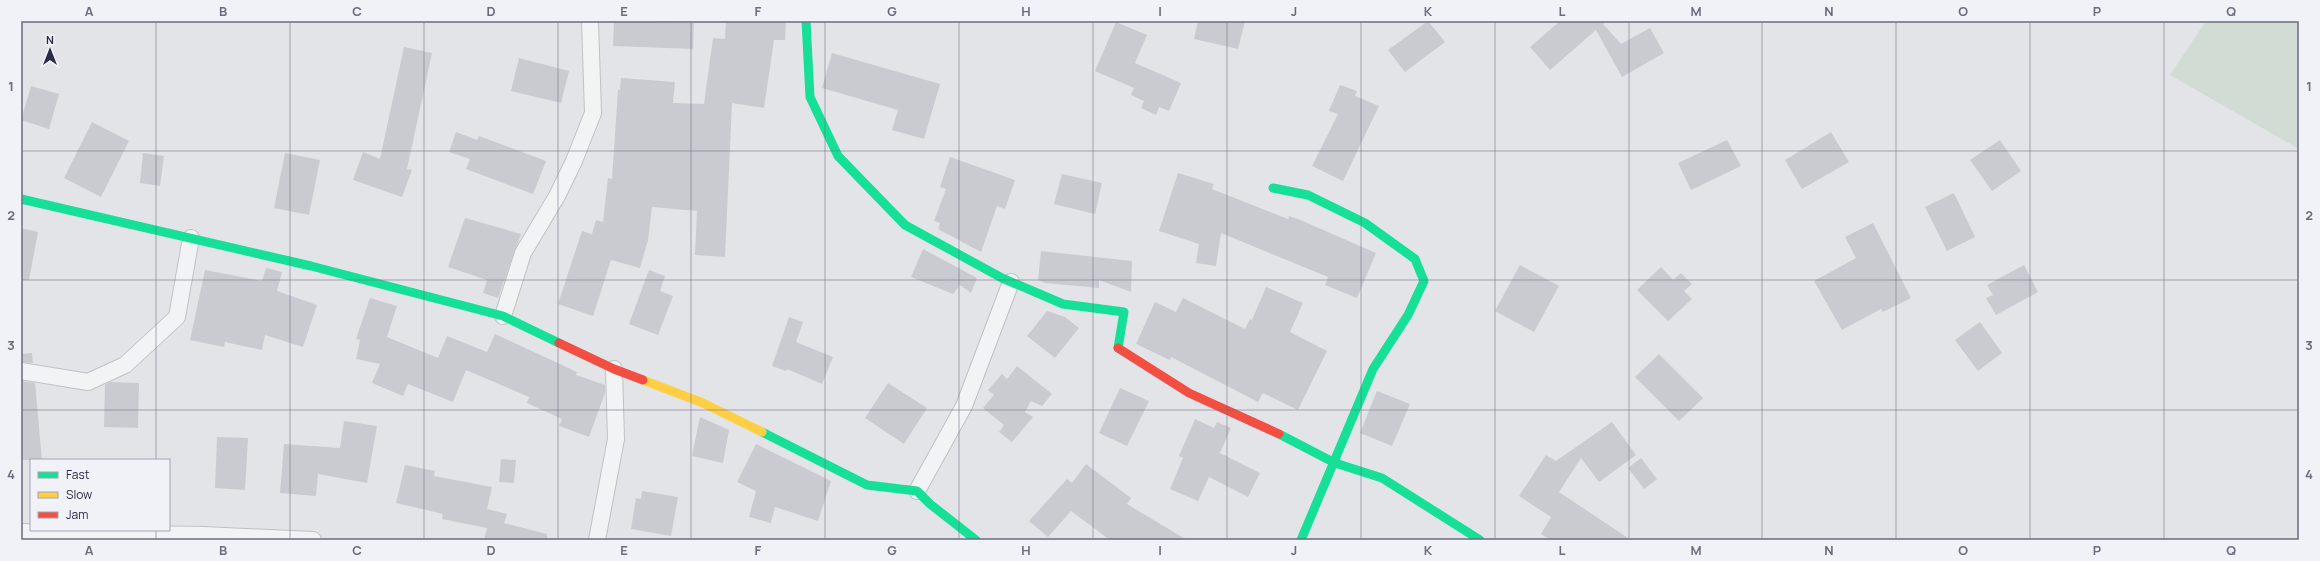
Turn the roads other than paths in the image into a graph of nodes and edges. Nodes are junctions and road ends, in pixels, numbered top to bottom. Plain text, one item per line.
1 (590, 21) edge
2 (806, 21) edge
3 (1273, 188) dead end
4 (21, 199) edge
5 (191, 238) junction
6 (1011, 282) junction
7 (503, 316) junction
8 (614, 370) junction
9 (21, 371) edge
10 (1335, 463) junction
11 (918, 491) junction
12 (21, 532) edge
13 (154, 537) edge
14 (313, 540) edge
15 (597, 540) edge
16 (976, 540) edge
17 (1301, 540) edge
18 (1480, 540) edge

1 - 7 street
2 - 6 street
3 - 10 street
4 - 5 street
5 - 7 street
5 - 9 street
6 - 10 street
6 - 11 street
7 - 8 street
8 - 11 street
8 - 15 street
10 - 17 street
10 - 18 street
11 - 16 street
12 - 13 street
13 - 14 street

